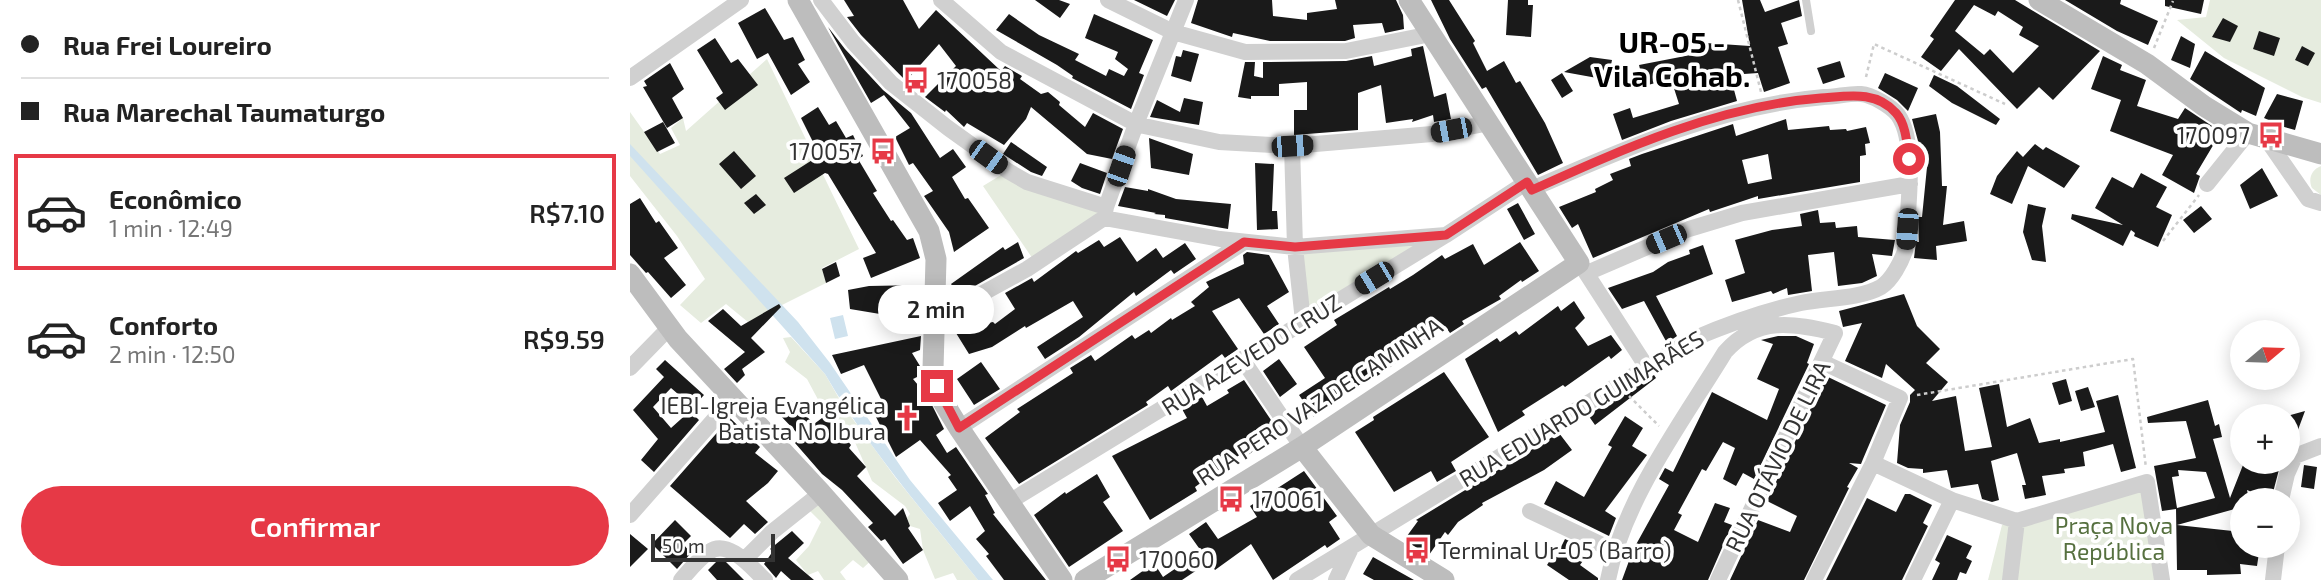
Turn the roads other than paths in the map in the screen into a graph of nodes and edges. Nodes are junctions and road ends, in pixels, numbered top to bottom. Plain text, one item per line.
1 (741, 0) edge
2 (798, 0) edge
3 (821, 0) edge
4 (941, 0) edge
5 (1108, 0) edge
6 (1186, 0) edge
7 (1409, 0) edge
8 (1806, 0) edge
9 (2039, 0) edge
10 (1811, 31) dead end
11 (1174, 32) junction
12 (1431, 34) junction
13 (630, 78) edge
14 (1490, 123) junction
15 (1136, 124) junction
16 (2257, 135) junction
17 (1292, 146) junction
18 (2321, 154) edge
19 (1910, 184) junction
20 (2207, 184) road end
21 (1529, 186) junction
22 (2321, 203) edge
23 (1105, 213) junction
24 (1446, 235) junction
25 (1244, 242) junction
26 (1295, 247) junction
27 (1583, 268) junction
28 (630, 274) edge
29 (934, 320) junction
30 (1303, 321) junction
31 (669, 328) junction
32 (1242, 359) junction
33 (1822, 362) junction
34 (1646, 366) junction
35 (630, 368) edge
36 (733, 398) junction
37 (959, 428) junction
38 (1302, 447) junction
39 (2313, 448) edge
40 (1873, 463) junction
41 (2284, 488) edge
42 (821, 493) junction
43 (1952, 500) junction
44 (1009, 502) junction
45 (1530, 511) dead end
46 (630, 515) edge
47 (2017, 521) junction
48 (1371, 535) junction
49 (1351, 548) junction
50 (1613, 556) junction
51 (2276, 558) edge
52 (744, 560) junction
53 (681, 580) edge
54 (765, 580) edge
55 (898, 580) edge
56 (1062, 580) edge
57 (1085, 580) edge
58 (1297, 580) edge
59 (1336, 580) edge
60 (1444, 580) edge
61 (1608, 580) edge
62 (1718, 580) edge
63 (1814, 580) edge
64 (1913, 580) edge
65 (2010, 580) edge
66 (2162, 580) edge
67 (2273, 580) edge

1 - 13 street
2 - 29 main road
3 - 23 street
4 - 15 street
5 - 11 street
6 - 11 street
7 - 12 main road
8 - 10 lane
9 - 16 main road
11 - 12 street
11 - 15 street
12 - 14 main road
14 - 17 street
14 - 21 main road
15 - 17 street
15 - 23 street
16 - 18 main road
16 - 20 street
16 - 22 street
17 - 26 street
19 - 21 street, RUA AZEVEDO CRUZ
19 - 27 street
19 - 34 street, RUA EDUARDO GUIMARÃES
21 - 24 street, RUA AZEVEDO CRUZ
21 - 27 main road
23 - 25 street
23 - 29 street
24 - 26 street
24 - 30 street, RUA AZEVEDO CRUZ
25 - 26 street
25 - 37 street
26 - 30 street
27 - 34 street
27 - 38 main road, RUA PERO VAZ DE CAMINHA
28 - 31 main road
29 - 37 main road
30 - 32 street, RUA AZEVEDO CRUZ
31 - 35 street
31 - 36 main road
32 - 38 street
32 - 44 street, RUA AZEVEDO CRUZ
33 - 40 street
33 - 50 street, RUA OTÁVIO DE LIRA
33 - 62 street, RUA OTÁVIO DE LIRA
34 - 48 street, RUA EDUARDO GUIMARÃES
36 - 42 main road
36 - 46 street
37 - 44 main road
38 - 48 main road
38 - 57 main road, RUA PERO VAZ DE CAMINHA
39 - 41 street
40 - 43 street
40 - 63 street
42 - 52 street
42 - 55 main road
43 - 47 street
43 - 64 street
44 - 56 main road
45 - 50 street
47 - 65 street
47 - 66 street
48 - 49 street, RUA EDUARDO GUIMARÃES
48 - 60 main road
49 - 58 street, RUA EDUARDO GUIMARÃES
49 - 59 street
50 - 61 street
51 - 67 street
52 - 53 street
52 - 54 street

